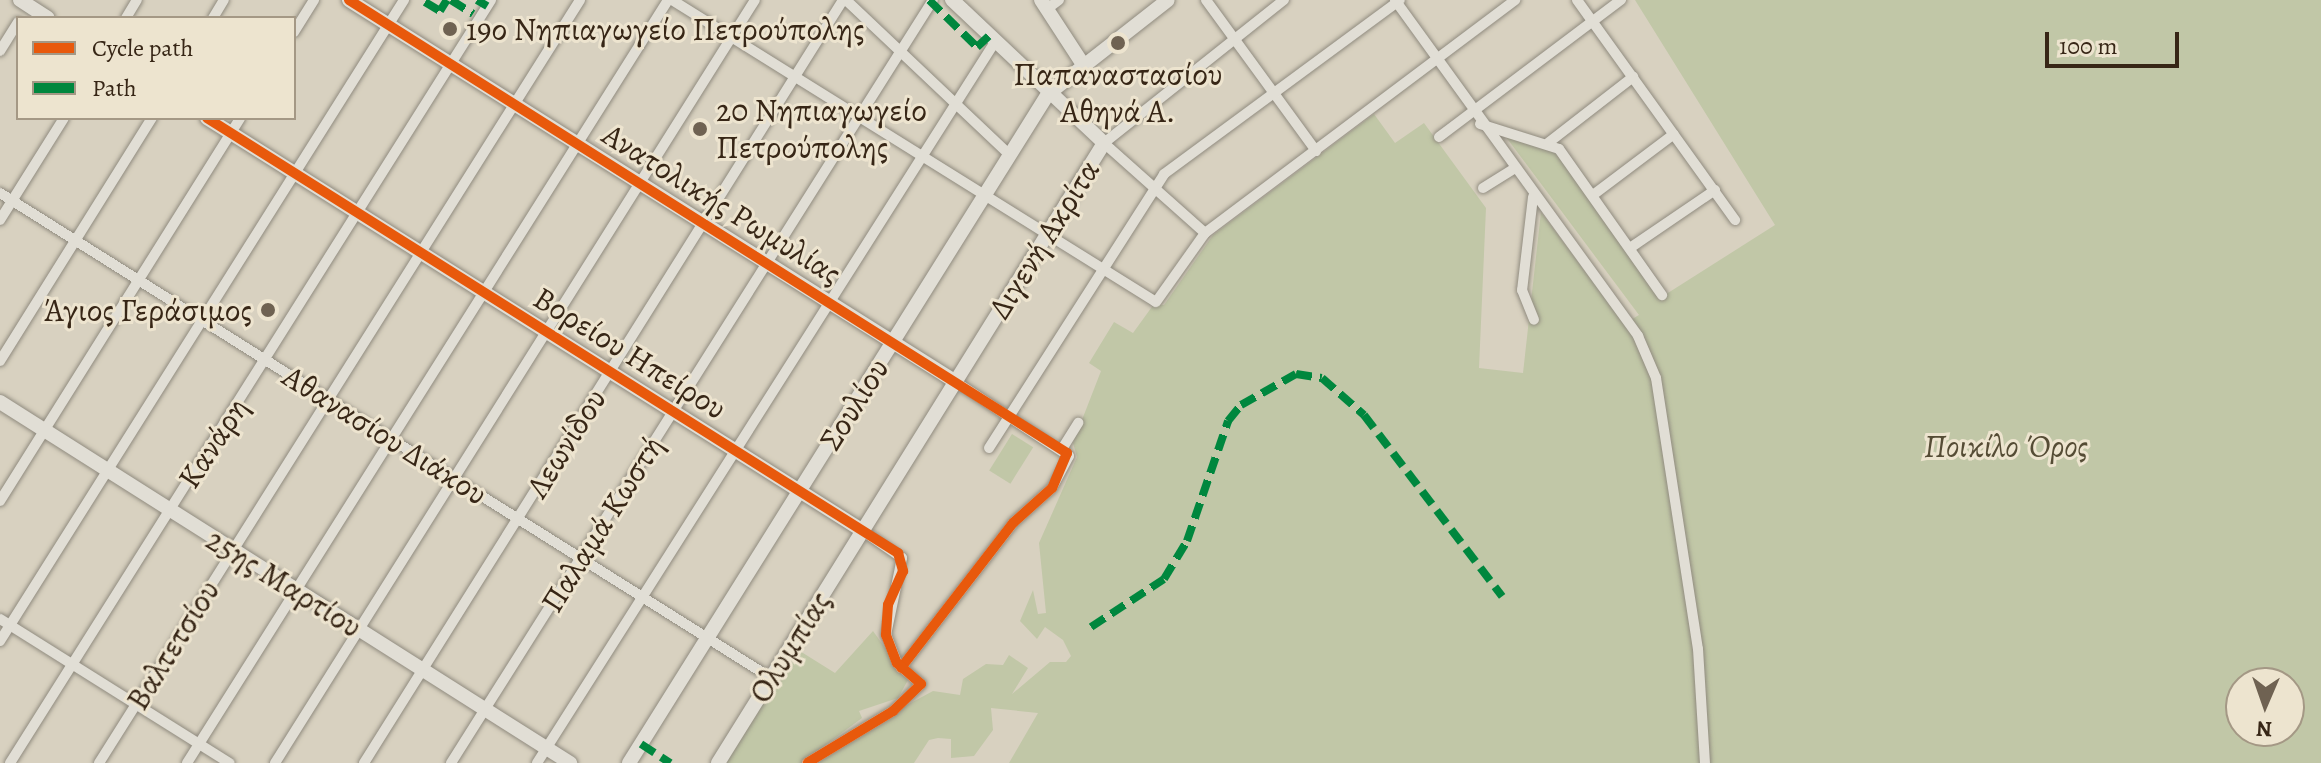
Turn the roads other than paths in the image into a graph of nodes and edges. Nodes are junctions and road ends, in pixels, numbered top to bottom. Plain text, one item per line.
1 (314, 0) edge
2 (349, 0) edge
3 (404, 0) edge
4 (491, 0) edge
5 (580, 0) edge
6 (670, 0) edge
7 (755, 0) edge
8 (845, 0) edge
9 (933, 0) edge
10 (1168, 0) edge
11 (1206, 0) edge
12 (1284, 0) edge
13 (1515, 0) edge
14 (1577, 0) edge
15 (1621, 0) edge
16 (1397, 1) edge
17 (958, 2) edge
18 (1049, 3) edge
19 (16, 23) edge
20 (1594, 23) junction
21 (389, 25) junction
22 (296, 29) edge
23 (1233, 37) junction
24 (732, 38) junction
25 (995, 42) junction
26 (0, 51) edge
27 (900, 51) junction
28 (1435, 59) junction
29 (1082, 63) junction
30 (451, 65) junction
31 (795, 77) junction
32 (1633, 77) junction
33 (1274, 92) junction
34 (1048, 94) junction
35 (514, 104) junction
36 (956, 104) junction
37 (1472, 113) junction
38 (859, 117) junction
39 (63, 120) edge
40 (151, 120) edge
41 (210, 120) edge
42 (239, 120) edge
43 (1480, 124) junction
44 (231, 133) junction
45 (1674, 134) junction
46 (1439, 137) dead end
47 (1104, 143) junction
48 (1548, 143) junction
49 (577, 144) junction
50 (1316, 151) junction
51 (1010, 155) junction
52 (922, 157) junction
53 (1513, 169) junction
54 (294, 172) junction
55 (640, 184) junction
56 (1154, 186) junction
57 (1483, 188) dead end
58 (1715, 190) junction
59 (0, 193) edge
60 (1593, 195) junction
61 (984, 196) junction
62 (1533, 197) junction
63 (12, 200) junction
64 (359, 213) junction
65 (0, 220) edge
66 (1735, 220) dead end
67 (704, 224) junction
68 (1205, 233) junction
69 (1047, 236) junction
70 (75, 240) junction
71 (1630, 248) junction
72 (421, 253) junction
73 (766, 263) junction
74 (1103, 270) junction
75 (140, 281) junction
76 (484, 293) junction
77 (1662, 295) dead end
78 (829, 303) junction
79 (201, 320) junction
80 (1534, 320) dead end
81 (547, 332) junction
82 (892, 342) junction
83 (266, 360) junction
84 (0, 361) edge
85 (611, 372) junction
86 (956, 382) junction
87 (328, 399) junction
88 (0, 402) edge
89 (673, 411) junction
90 (1009, 417) junction
91 (1078, 423) dead end
92 (44, 430) junction
93 (391, 439) junction
94 (989, 448) dead end
95 (1065, 451) junction
96 (738, 452) junction
97 (108, 471) junction
98 (454, 479) junction
99 (800, 491) junction
100 (0, 501) edge
101 (169, 510) junction
102 (518, 519) junction
103 (863, 531) junction
104 (233, 551) junction
105 (581, 558) junction
106 (295, 591) junction
107 (644, 598) junction
108 (0, 619) edge
109 (10, 625) junction
110 (358, 630) junction
111 (709, 639) junction
112 (0, 641) edge
113 (73, 665) junction
114 (901, 668) junction
115 (423, 671) junction
116 (771, 678) junction
117 (136, 704) junction
118 (485, 710) junction
119 (199, 744) junction
120 (546, 748) junction
121 (10, 763) edge
122 (99, 763) edge
123 (187, 763) edge
124 (230, 763) edge
125 (275, 763) edge
126 (364, 763) edge
127 (451, 763) edge
128 (537, 763) edge
129 (570, 763) edge
130 (629, 763) edge
131 (718, 763) edge
132 (807, 763) edge
133 (1705, 763) edge

1 - 22 street
2 - 21 street, Ανατολικής Ρωμυλίας
3 - 21 street
4 - 30 street, Κανάρη
5 - 35 street, Βαλτετσίου
6 - 24 street
6 - 49 street
7 - 24 street
8 - 27 street
8 - 31 street, Λεωνίδου
9 - 27 street, Παλαμά Κωστή
10 - 29 street, Σουλίου
11 - 23 street
12 - 23 street, Διγενή Ακρίτα
13 - 28 street
14 - 20 street
15 - 20 street
16 - 28 street
16 - 33 street
17 - 25 street
18 - 29 street
19 - 26 street
20 - 32 street
20 - 37 street
21 - 30 street, Ανατολικής Ρωμυλίας
21 - 54 street
23 - 33 street
23 - 47 street, Διγενή Ακρίτα
24 - 31 street
24 - 55 street
25 - 34 street
25 - 36 street
27 - 36 street
27 - 38 street, Παλαμά Κωστή
28 - 37 street
28 - 50 street
29 - 34 street, Σουλίου
30 - 35 street, Ανατολικής Ρωμυλίας
30 - 64 street, Κανάρη
31 - 38 street
31 - 67 street, Λεωνίδου
32 - 45 street
32 - 48 street
33 - 50 street
33 - 56 street
34 - 47 street
34 - 51 street, Σουλίου
35 - 49 street, Ανατολικής Ρωμυλίας
35 - 72 street, Βαλτετσίου
36 - 51 street
36 - 52 street
37 - 43 street
37 - 46 street
38 - 52 street
38 - 73 street, Παλαμά Κωστή
39 - 63 street
40 - 70 street
41 - 44 street, Βορείου Ηπείρου
42 - 44 street
43 - 48 street
43 - 53 street
44 - 54 street, Βορείου Ηπείρου
44 - 75 street
45 - 58 street
45 - 60 street
47 - 56 street
47 - 69 street, Διγενή Ακρίτα
48 - 60 street
49 - 55 street, Ανατολικής Ρωμυλίας
49 - 76 street
50 - 68 street
51 - 61 street, Σουλίου
52 - 61 street
52 - 78 street
53 - 57 street
53 - 62 street
54 - 64 street, Βορείου Ηπείρου
54 - 79 street
55 - 67 street, Ανατολικής Ρωμυλίας
55 - 81 street
56 - 68 street
56 - 74 street
58 - 66 street
58 - 71 street
59 - 63 street, Αθανασίου Διάκου
60 - 71 street
61 - 69 street
61 - 82 street, Σουλίου
62 - 80 street
62 - 133 street
63 - 65 street
63 - 70 street, Αθανασίου Διάκου
64 - 72 street, Βορείου Ηπείρου
64 - 83 street, Κανάρη
67 - 73 street, Ανατολικής Ρωμυλίας
67 - 85 street, Λεωνίδου
68 - 74 street
69 - 74 street
69 - 86 street, Διγενή Ακρίτα
70 - 75 street, Αθανασίου Διάκου
70 - 84 street
71 - 77 street
72 - 76 street, Βορείου Ηπείρου
72 - 87 street, Βαλτετσίου
73 - 78 street, Ανατολικής Ρωμυλίας
73 - 89 street, Παλαμά Κωστή
74 - 90 street
75 - 79 street, Αθανασίου Διάκου
75 - 92 street
76 - 81 street, Βορείου Ηπείρου
76 - 93 street
78 - 82 street, Ανατολικής Ρωμυλίας
78 - 96 street
79 - 83 street, Αθανασίου Διάκου
79 - 97 street
81 - 85 street, Βορείου Ηπείρου
81 - 98 street
82 - 86 street, Ανατολικής Ρωμυλίας
82 - 99 street, Σουλίου
83 - 87 street, Αθανασίου Διάκου
83 - 101 street, Κανάρη
85 - 89 street, Βορείου Ηπείρου
85 - 102 street, Λεωνίδου
86 - 90 street, Ανατολικής Ρωμυλίας
86 - 103 street, Διγενή Ακρίτα
87 - 93 street, Αθανασίου Διάκου
87 - 104 street, Βαλτετσίου
88 - 92 street, 25ης Μαρτίου
89 - 96 street, Βορείου Ηπείρου
89 - 105 street, Παλαμά Κωστή
90 - 94 street
90 - 95 street, Ανατολικής Ρωμυλίας
91 - 95 street
92 - 97 street, 25ης Μαρτίου
92 - 100 street
93 - 98 street, Αθανασίου Διάκου
93 - 106 street
95 - 114 street
96 - 99 street, Βορείου Ηπείρου
96 - 107 street
97 - 101 street, 25ης Μαρτίου
97 - 109 street
98 - 102 street, Αθανασίου Διάκου
98 - 110 street
99 - 103 street, Βορείου Ηπείρου
99 - 111 street, Σουλίου
101 - 104 street, 25ης Μαρτίου
101 - 113 street, Κανάρη
102 - 105 street, Αθανασίου Διάκου
102 - 115 street, Λεωνίδου
103 - 114 street, Βορείου Ηπείρου
103 - 116 street, Ολυμπίας
104 - 106 street, 25ης Μαρτίου
104 - 117 street, Βαλτετσίου
105 - 107 street, Αθανασίου Διάκου
105 - 118 street, Παλαμά Κωστή
106 - 110 street, 25ης Μαρτίου
106 - 119 street
107 - 111 street, Αθανασίου Διάκου
107 - 120 street
108 - 109 street
109 - 112 street
109 - 113 street
110 - 115 street, 25ης Μαρτίου
110 - 125 street
111 - 116 street, Αθανασίου Διάκου
111 - 130 street, Σουλίου
113 - 117 street
113 - 121 street, Κανάρη
114 - 132 street
115 - 118 street, 25ης Μαρτίου
115 - 126 street, Λεωνίδου
116 - 131 street, Ολυμπίας
117 - 119 street
117 - 122 street, Βαλτετσίου
118 - 120 street, 25ης Μαρτίου
118 - 127 street, Παλαμά Κωστή
119 - 123 street
119 - 124 street
120 - 128 street
120 - 129 street, 25ης Μαρτίου

